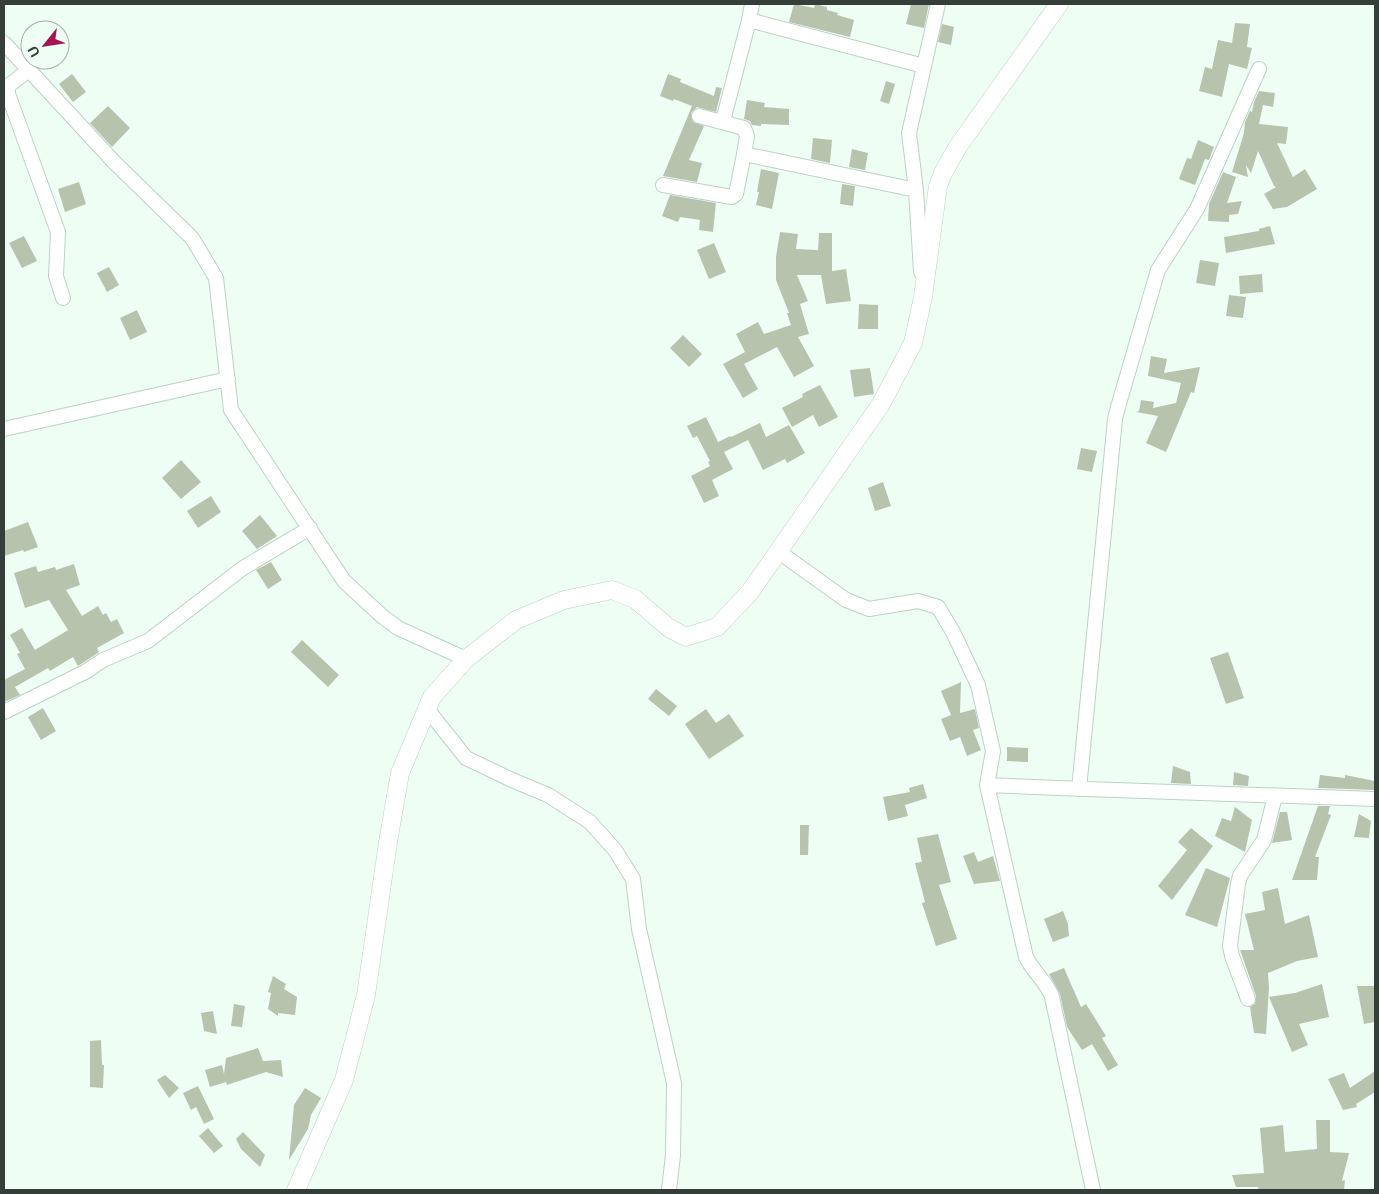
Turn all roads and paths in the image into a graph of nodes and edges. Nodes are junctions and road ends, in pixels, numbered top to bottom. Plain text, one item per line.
1 (752, 4) edge
2 (938, 4) edge
3 (1059, 4) edge
4 (749, 20) junction
5 (4, 43) edge
6 (20, 60) edge
7 (924, 66) junction
8 (1259, 69) dead end
9 (29, 70) joint
10 (699, 116) dead end
11 (723, 122) junction
12 (744, 154) junction
13 (663, 185) dead end
14 (916, 190) junction
15 (923, 297) junction
16 (63, 298) dead end
17 (228, 379) junction
18 (4, 429) edge
19 (310, 528) junction
20 (779, 552) junction
21 (466, 659) junction
22 (427, 710) junction
23 (4, 712) edge
24 (987, 784) junction
25 (1079, 789) junction
26 (1275, 796) junction
27 (1375, 799) edge
28 (1248, 999) dead end
29 (296, 1190) edge
30 (669, 1190) edge
31 (1093, 1190) edge

1 - 4 street
2 - 7 street
3 - 15 street
4 - 7 street
4 - 11 street
5 - 6 street
7 - 14 street
8 - 25 street
9 - 16 street
9 - 17 street
10 - 11 street
11 - 12 street
12 - 13 street
12 - 14 street
14 - 15 street
15 - 20 street
17 - 18 street
17 - 19 street
19 - 21 street
19 - 23 street
20 - 21 street
20 - 24 street
21 - 22 street
22 - 29 street
22 - 30 street
24 - 25 street
24 - 31 street
25 - 26 street
26 - 27 street
26 - 28 street

